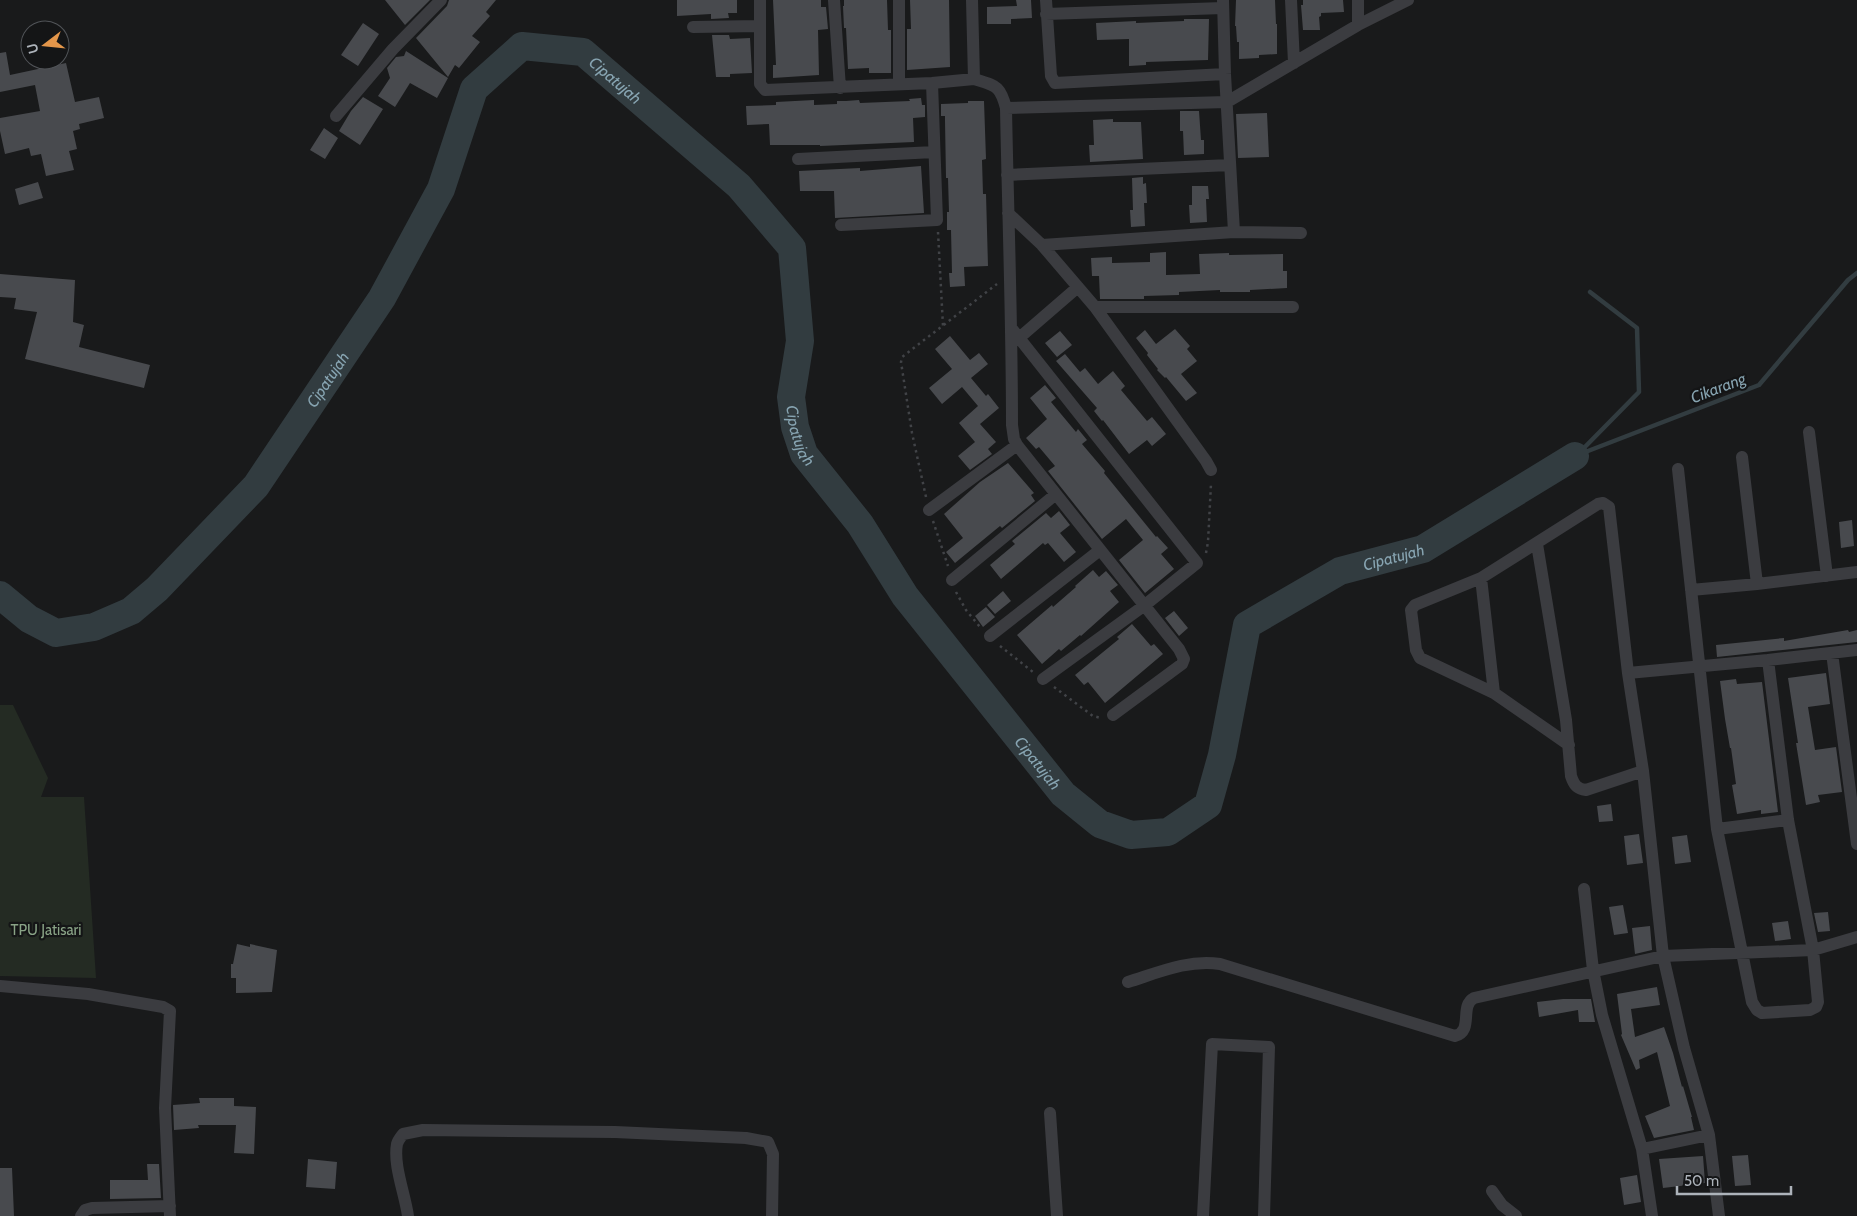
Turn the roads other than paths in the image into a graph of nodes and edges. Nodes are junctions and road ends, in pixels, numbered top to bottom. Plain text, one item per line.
1 (441, 0) edge
2 (760, 0) edge
3 (834, 0) edge
4 (898, 0) edge
5 (972, 0) edge
6 (1046, 0) edge
7 (1291, 0) edge
8 (1358, 0) edge
9 (1408, 0) edge
10 (1223, 4) edge
11 (1046, 14) junction
12 (1358, 25) junction
13 (760, 26) junction
14 (693, 27) dead end
15 (1294, 63) junction
16 (1225, 74) junction
17 (974, 79) junction
18 (932, 83) junction
19 (898, 84) junction
20 (840, 88) junction
21 (1227, 102) junction
22 (1006, 108) junction
23 (336, 116) dead end
24 (934, 152) junction
25 (798, 159) dead end
26 (1230, 165) junction
27 (1007, 175) junction
28 (1008, 213) junction
29 (841, 225) dead end
30 (1234, 232) junction
31 (1301, 232) dead end
32 (1042, 245) junction
33 (1078, 287) junction
34 (1095, 307) junction
35 (1293, 307) dead end
36 (1016, 333) junction
37 (1809, 432) dead end
38 (1017, 445) junction
39 (1742, 457) dead end
40 (1678, 469) dead end
41 (1210, 470) road end
42 (1056, 494) junction
43 (929, 510) dead end
44 (1537, 544) junction
45 (1100, 550) junction
46 (1857, 572) edge
47 (1827, 576) junction
48 (1481, 578) junction
49 (952, 580) dead end
50 (1757, 584) junction
51 (1691, 590) junction
52 (1145, 605) junction
53 (990, 636) dead end
54 (1857, 650) edge
55 (1832, 653) junction
56 (1768, 660) junction
57 (1700, 666) junction
58 (1628, 673) junction
59 (1043, 679) dead end
60 (1494, 693) junction
61 (1113, 715) dead end
62 (1568, 745) junction
63 (1643, 771) junction
64 (1788, 820) junction
65 (1717, 829) junction
66 (1857, 844) edge
67 (1584, 888) dead end
68 (1857, 937) edge
69 (1813, 950) junction
70 (1741, 952) junction
71 (1663, 956) junction
72 (1593, 970) junction
73 (1128, 982) dead end
74 (0, 986) edge
75 (1050, 1113) dead end
76 (1709, 1135) junction
77 (1642, 1149) junction
78 (1492, 1190) dead end
79 (170, 1211) edge
80 (81, 1216) edge
81 (408, 1216) edge
82 (772, 1216) edge
83 (1057, 1216) edge
84 (1203, 1216) edge
85 (1264, 1216) edge
86 (1516, 1216) edge
87 (1652, 1216) edge
88 (1719, 1216) edge

1 - 23 street
2 - 13 street
3 - 20 street
4 - 19 street
5 - 17 street
6 - 11 street
7 - 15 street
8 - 12 street
9 - 12 street
10 - 11 street
10 - 16 street
11 - 16 street
12 - 15 street
13 - 14 street
13 - 20 street
15 - 21 street
16 - 21 street
17 - 18 street
17 - 22 street
18 - 19 street
18 - 24 street
19 - 20 street
21 - 22 street
21 - 26 street
22 - 27 street
24 - 25 street
24 - 29 street
26 - 27 street
26 - 30 street
27 - 28 street
28 - 32 street
28 - 36 street
30 - 31 street
30 - 32 street
32 - 33 street
33 - 34 street
33 - 36 street
34 - 35 street
34 - 41 street
36 - 38 street
36 - 52 street
37 - 47 street
38 - 42 street
38 - 43 street
39 - 50 street
40 - 51 street
42 - 45 street
42 - 49 street
44 - 48 street
44 - 58 street
44 - 62 street
45 - 52 street
45 - 53 street
46 - 47 street
47 - 50 street
48 - 60 street
48 - 60 street
50 - 51 street
51 - 57 street
52 - 59 street
52 - 61 street
54 - 55 street
55 - 56 street
55 - 66 street
56 - 57 street
56 - 64 street
57 - 58 street
57 - 65 street
58 - 63 street
60 - 62 street
62 - 63 street
63 - 71 street
64 - 65 street
64 - 69 street
65 - 70 street
67 - 72 street
68 - 69 street
69 - 70 street
69 - 70 street
70 - 71 street
71 - 72 street
71 - 76 street
72 - 73 street
72 - 77 street
74 - 79 street
75 - 83 street
76 - 77 street
76 - 88 street
77 - 87 street
78 - 86 street
79 - 80 street
81 - 82 street
84 - 85 street

